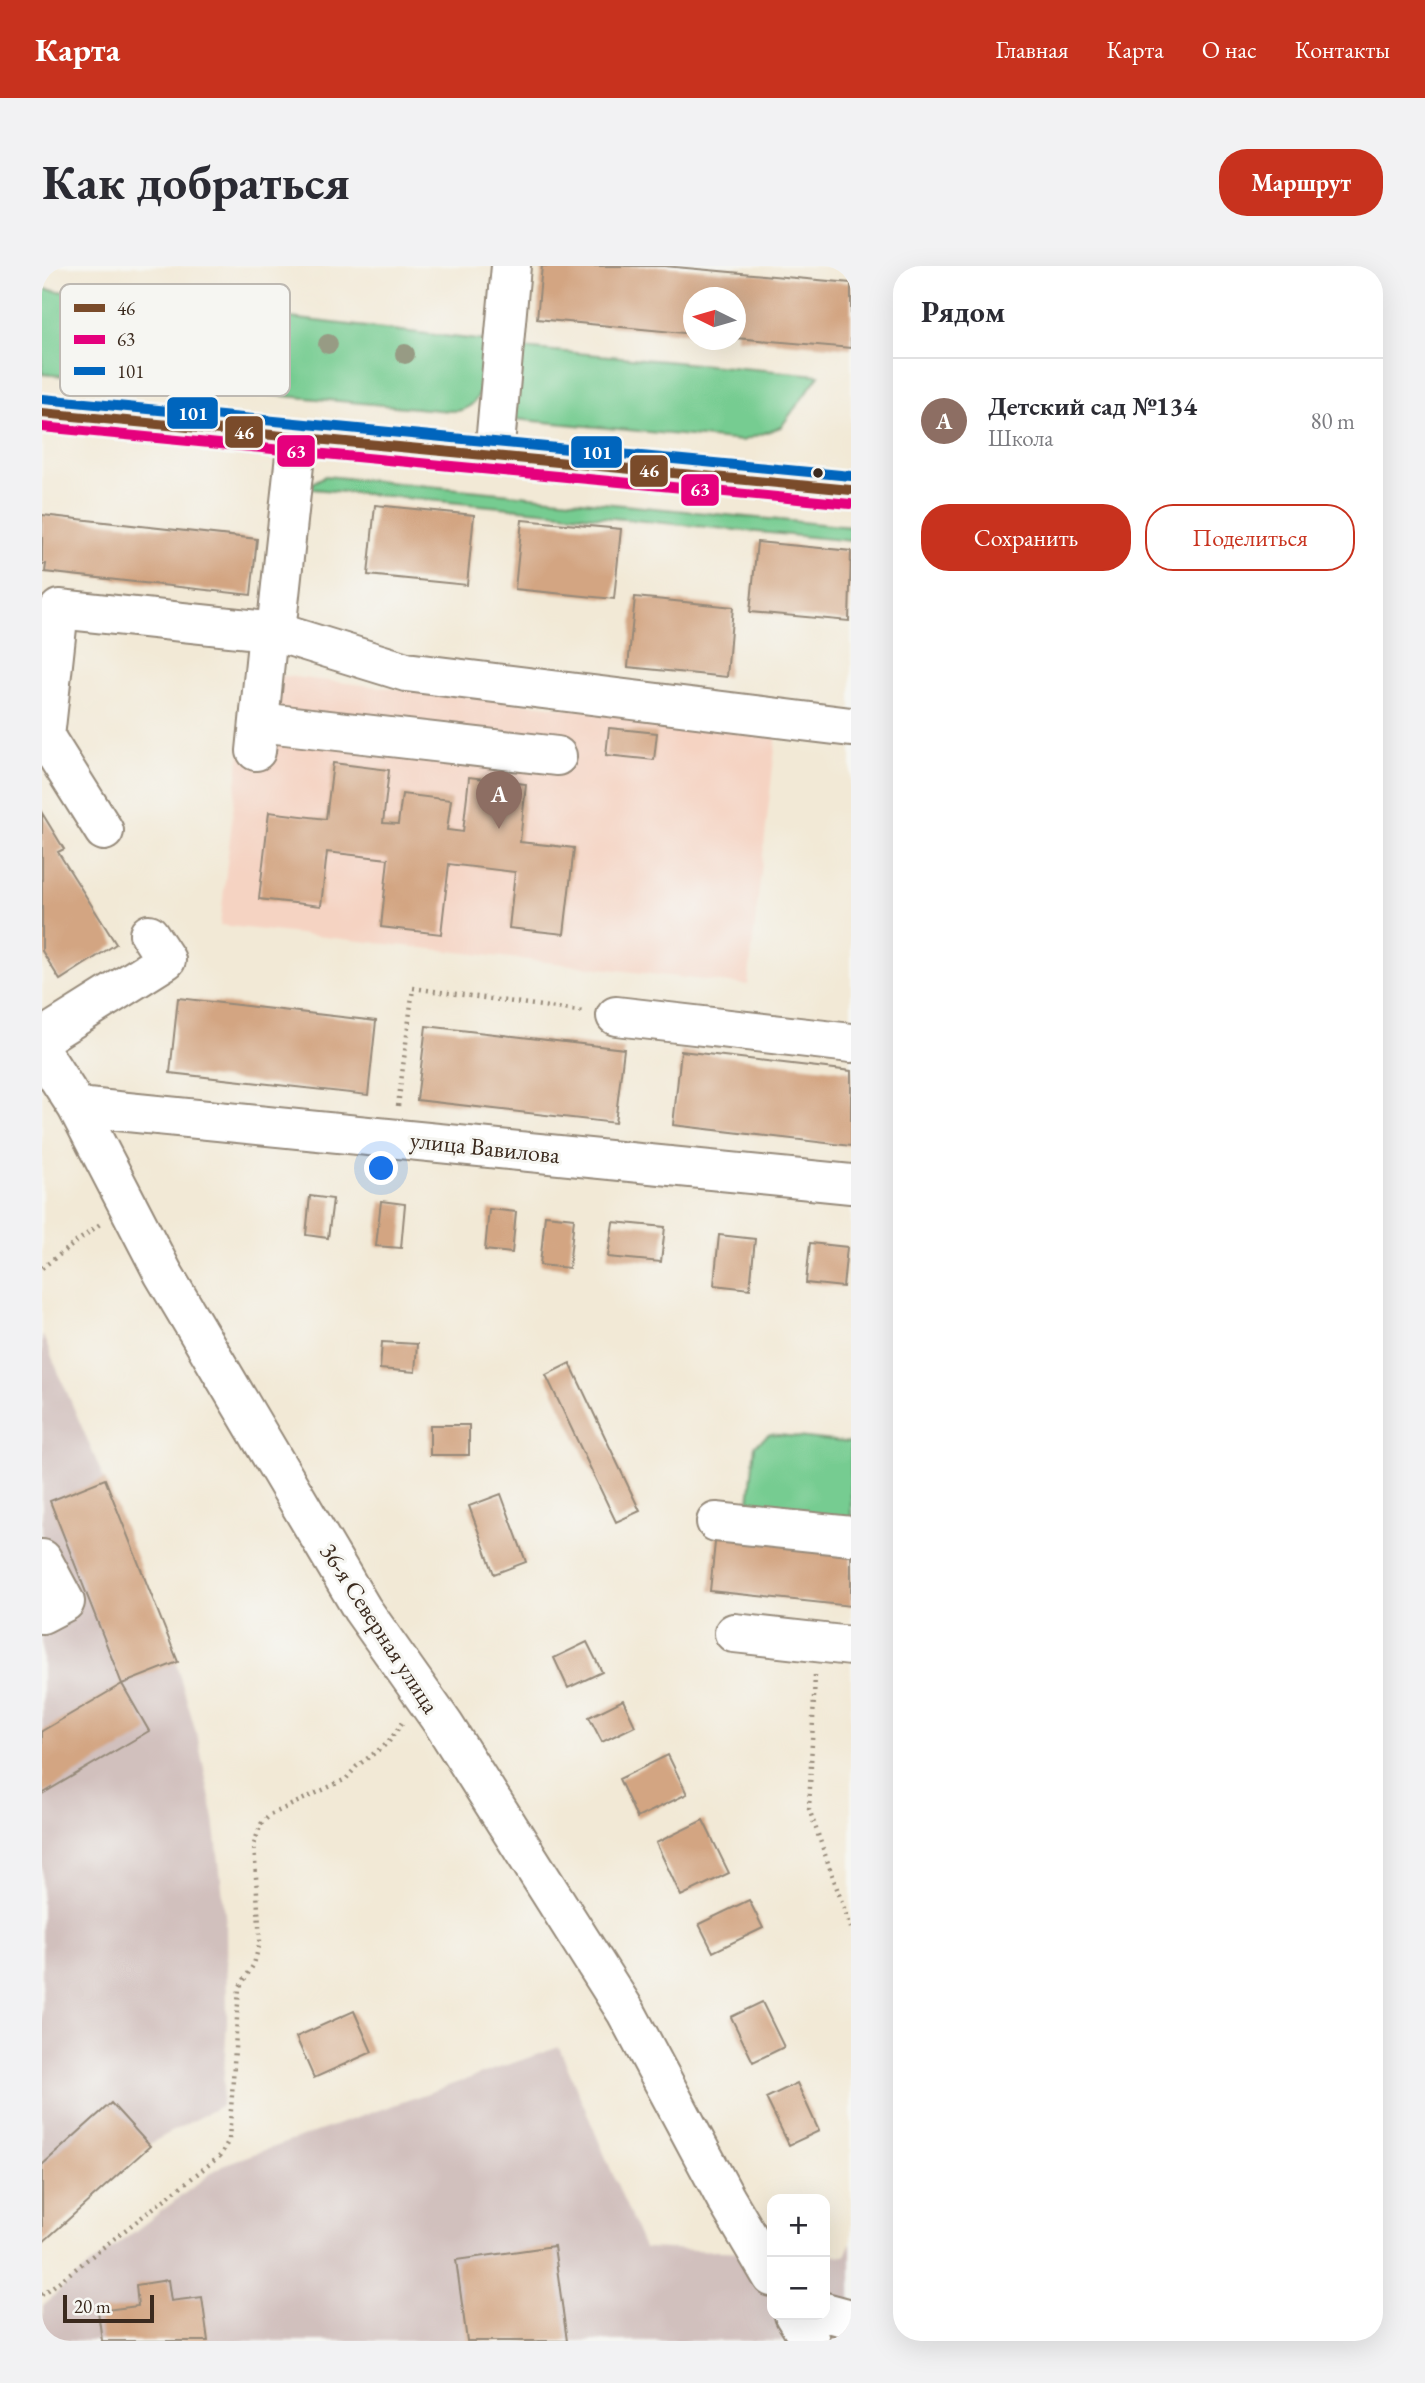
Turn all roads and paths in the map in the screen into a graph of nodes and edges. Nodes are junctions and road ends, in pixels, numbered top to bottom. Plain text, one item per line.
1 (511, 266) edge
2 (42, 413) edge
3 (297, 437) junction
4 (494, 456) junction
5 (851, 490) edge
6 (272, 632) junction
7 (851, 727) edge
8 (557, 756) dead end
9 (104, 831) dead end
10 (149, 934) dead end
11 (616, 1016) joint
12 (42, 1038) edge
13 (851, 1043) edge
14 (42, 1053) edge
15 (77, 1107) junction
16 (394, 1138) junction
17 (851, 1184) edge
18 (126, 1203) junction
19 (42, 1268) edge
20 (716, 1522) dead end
21 (851, 1536) edge
22 (42, 1559) edge
23 (42, 1614) edge
24 (734, 1633) dead end
25 (834, 1644) edge
26 (416, 1685) junction
27 (851, 1928) edge
28 (767, 2269) edge
29 (42, 2295) edge
30 (830, 2313) edge
31 (851, 2319) edge
32 (797, 2320) edge
33 (810, 2341) edge

1 - 4 street
2 - 3 main road
3 - 4 main road
3 - 6 street
4 - 5 main road
6 - 7 street
6 - 8 street
6 - 9 street
10 - 12 street
11 - 13 street
11 - 16 path
14 - 15 street, 36-я Северная улица
15 - 16 street, улица Вавилова
15 - 18 street, 36-я Северная улица
16 - 17 street, улица Вавилова
18 - 19 path
18 - 26 street, 36-я Северная улица
20 - 21 street
22 - 23 street
24 - 25 street
25 - 27 path
26 - 28 street, 36-я Северная улица
26 - 29 path
30 - 31 street
32 - 33 street

